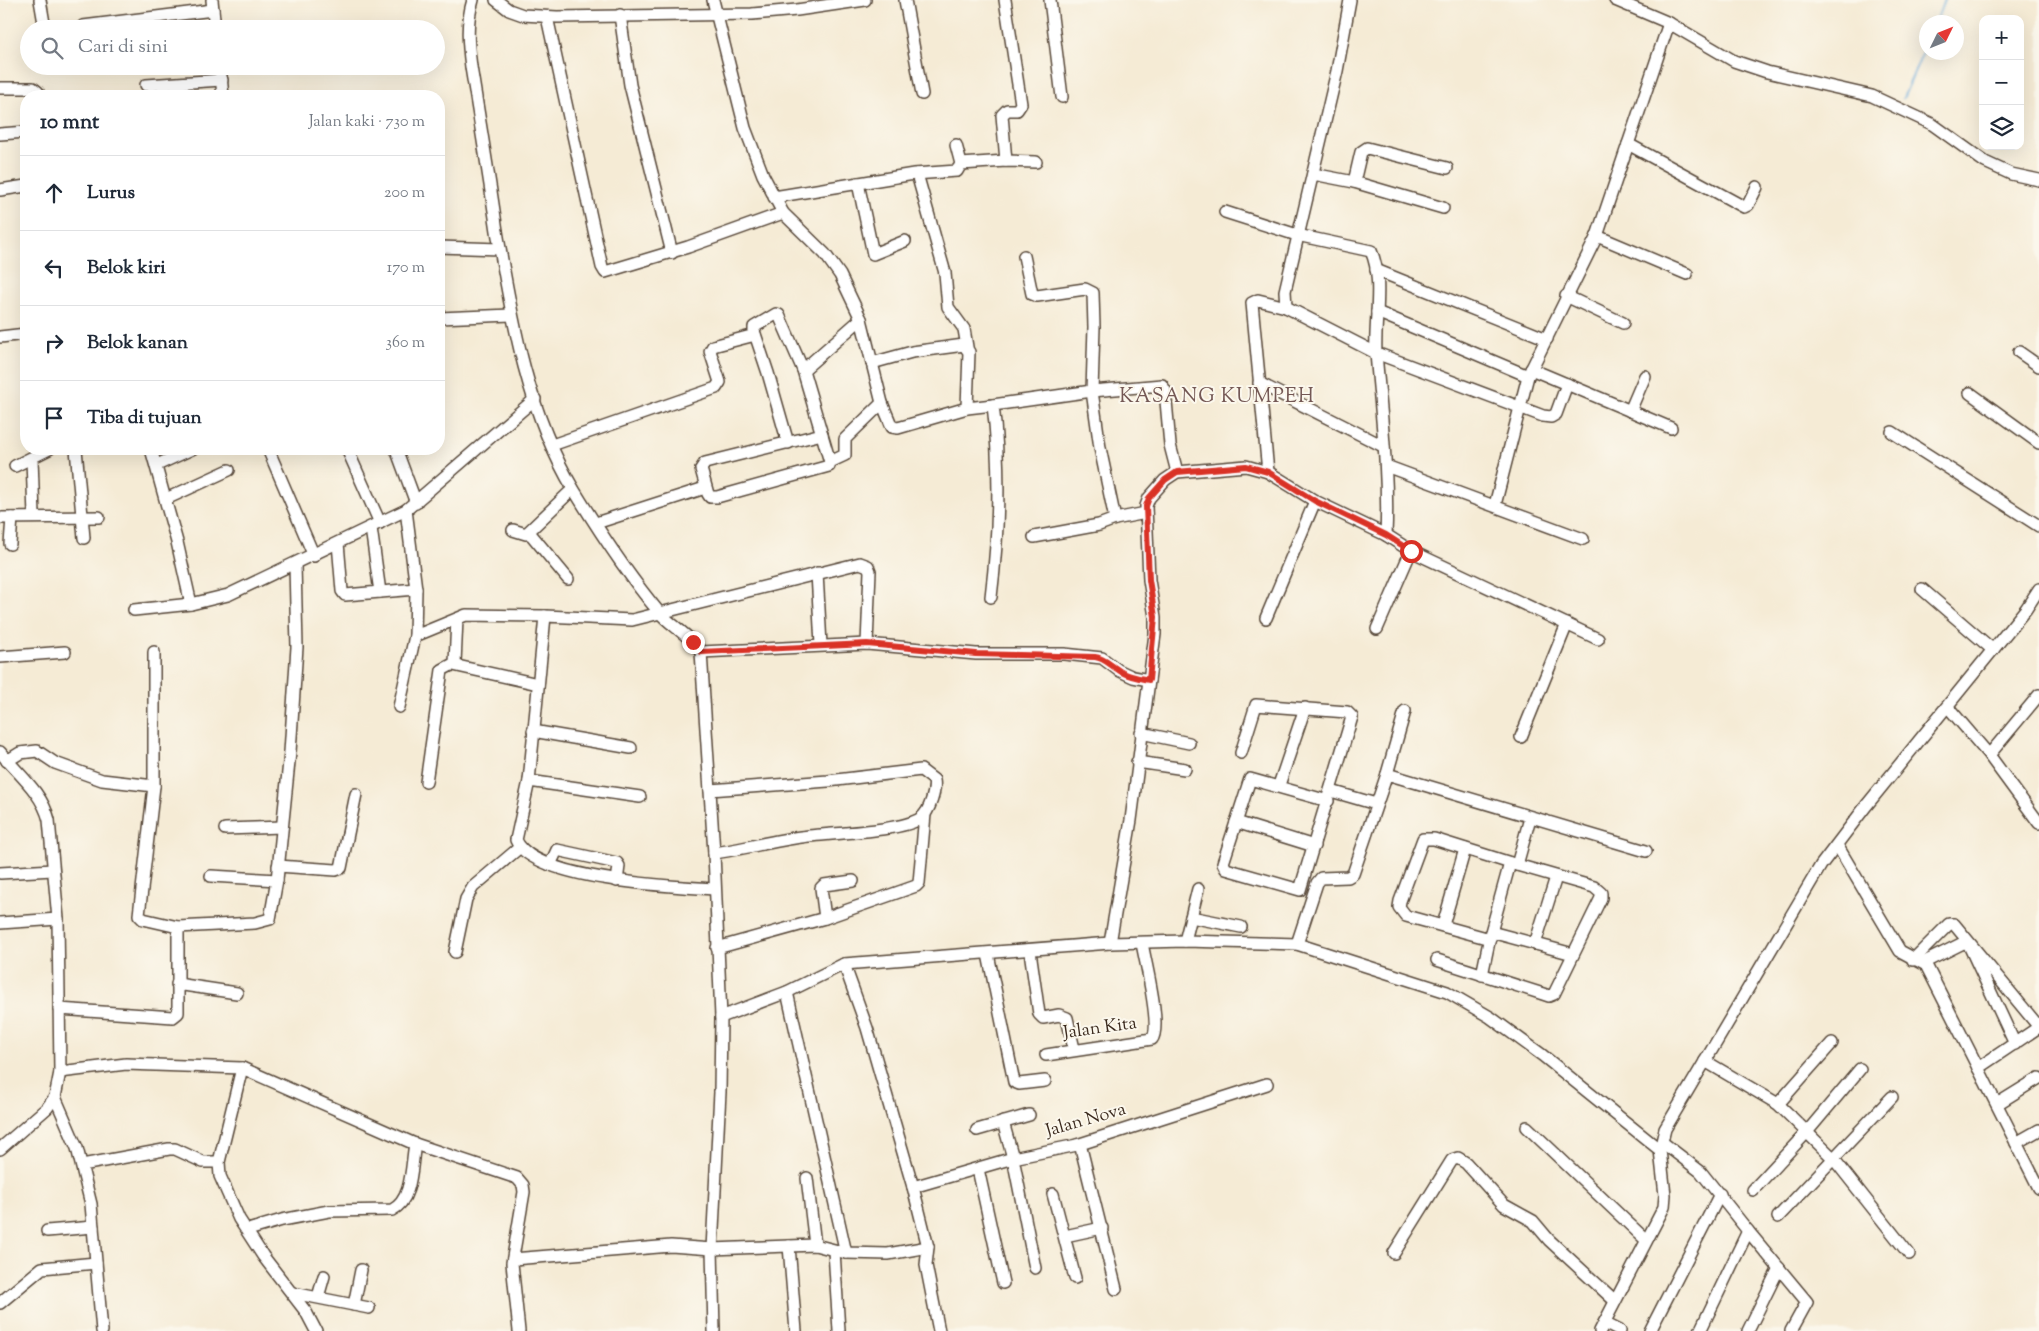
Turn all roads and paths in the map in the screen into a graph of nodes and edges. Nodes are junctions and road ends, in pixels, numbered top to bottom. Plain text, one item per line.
1 (40, 0) edge
2 (473, 0) edge
3 (496, 0) edge
4 (713, 0) edge
5 (863, 0) edge
6 (905, 0) edge
7 (1005, 0) edge
8 (1050, 0) edge
9 (1350, 0) edge
10 (1615, 0) edge
11 (212, 5) edge
12 (803, 5) edge
13 (715, 14) junction
14 (620, 16) junction
15 (547, 17) junction
16 (43, 20) edge
17 (120, 20) edge
18 (214, 20) edge
19 (1669, 23) junction
20 (221, 75) edge
21 (222, 80) junction
22 (146, 85) dead end
23 (0, 88) edge
24 (36, 90) edge
25 (222, 90) edge
26 (922, 94) dead end
27 (1062, 97) dead end
28 (20, 132) edge
29 (0, 134) edge
30 (1628, 144) junction
31 (956, 145) dead end
32 (1006, 161) junction
33 (1036, 162) dead end
34 (961, 164) junction
35 (1447, 168) dead end
36 (917, 174) junction
37 (1313, 174) junction
38 (2039, 180) edge
39 (1354, 182) junction
40 (858, 183) junction
41 (1757, 186) dead end
42 (20, 187) edge
43 (0, 190) edge
44 (774, 197) junction
45 (1443, 208) dead end
46 (1225, 212) dead end
47 (783, 213) junction
48 (1297, 235) junction
49 (1596, 236) junction
50 (905, 241) dead end
51 (445, 247) edge
52 (500, 249) junction
53 (672, 252) junction
54 (1024, 256) dead end
55 (1376, 270) junction
56 (1687, 274) dead end
57 (1566, 296) junction
58 (1286, 307) junction
59 (1377, 312) junction
60 (510, 315) junction
61 (445, 318) edge
62 (861, 320) junction
63 (1622, 323) dead end
64 (754, 334) junction
65 (20, 335) edge
66 (0, 337) edge
67 (1547, 339) junction
68 (967, 347) junction
69 (2019, 352) dead end
70 (1376, 353) junction
71 (872, 363) junction
72 (2039, 366) edge
73 (804, 370) junction
74 (1529, 372) junction
75 (1645, 376) dead end
76 (1259, 384) junction
77 (1567, 384) junction
78 (1092, 391) junction
79 (1970, 393) dead end
80 (535, 399) junction
81 (882, 402) junction
82 (993, 404) junction
83 (1520, 407) junction
84 (967, 408) junction
85 (1630, 411) junction
86 (1671, 428) dead end
87 (1892, 432) dead end
88 (822, 434) junction
89 (788, 443) junction
90 (2039, 443) edge
91 (552, 445) junction
92 (1383, 446) junction
93 (37, 455) edge
94 (77, 455) edge
95 (154, 455) edge
96 (179, 455) edge
97 (271, 455) edge
98 (349, 455) edge
99 (398, 455) edge
100 (32, 458) junction
101 (830, 462) junction
102 (157, 465) junction
103 (15, 466) dead end
104 (1386, 466) junction
105 (229, 470) dead end
106 (1177, 472) junction
107 (1268, 472) junction
108 (705, 488) junction
109 (573, 489) junction
110 (166, 499) junction
111 (1315, 501) junction
112 (416, 504) junction
113 (1495, 505) junction
114 (406, 510) junction
115 (1146, 513) junction
116 (34, 516) junction
117 (82, 517) junction
118 (100, 517) dead end
119 (6, 518) edge
120 (1115, 519) junction
121 (596, 523) junction
122 (376, 525) junction
123 (2039, 526) edge
124 (513, 530) dead end
125 (529, 532) junction
126 (1386, 535) junction
127 (1034, 537) dead end
128 (84, 538) dead end
129 (1583, 539) dead end
130 (338, 543) junction
131 (10, 544) dead end
132 (1411, 551) junction
133 (314, 556) junction
134 (295, 565) junction
135 (817, 573) junction
136 (568, 578) dead end
137 (416, 589) junction
138 (1922, 589) dead end
139 (2039, 589) edge
140 (380, 592) junction
141 (991, 598) dead end
142 (191, 604) junction
143 (134, 610) dead end
144 (659, 612) junction
145 (545, 616) junction
146 (1266, 618) dead end
147 (457, 619) junction
148 (1567, 624) junction
149 (1377, 629) dead end
150 (415, 636) junction
151 (1598, 639) dead end
152 (867, 644) junction
153 (821, 645) junction
154 (1994, 650) junction
155 (65, 652) dead end
156 (154, 652) dead end
157 (701, 652) junction
158 (0, 656) edge
159 (453, 665) junction
160 (1149, 680) junction
161 (538, 684) junction
162 (2039, 695) edge
163 (399, 707) dead end
164 (1948, 707) junction
165 (1305, 708) junction
166 (1405, 711) dead end
167 (533, 731) junction
168 (1141, 733) junction
169 (1520, 737) dead end
170 (1189, 743) dead end
171 (631, 748) dead end
172 (1241, 754) dead end
173 (1989, 754) junction
174 (4, 756) edge
175 (1137, 762) junction
176 (1185, 769) dead end
177 (1387, 774) junction
178 (529, 781) junction
179 (426, 782) dead end
180 (1278, 785) junction
181 (154, 786) junction
182 (710, 790) junction
183 (356, 794) dead end
184 (1330, 796) junction
185 (640, 798) dead end
186 (1376, 804) junction
187 (925, 814) junction
188 (1530, 818) junction
189 (1236, 822) junction
190 (2039, 823) edge
191 (282, 827) junction
192 (225, 829) dead end
193 (1837, 845) junction
194 (1314, 846) junction
195 (519, 848) junction
196 (1465, 849) junction
197 (1646, 851) dead end
198 (714, 853) junction
199 (1514, 864) junction
200 (550, 865) junction
201 (278, 866) junction
202 (53, 870) junction
203 (0, 873) edge
204 (211, 876) dead end
205 (1556, 877) junction
206 (277, 880) junction
207 (617, 881) junction
208 (853, 881) dead end
209 (715, 889) junction
210 (1198, 889) dead end
211 (1191, 917) junction
212 (58, 918) junction
213 (825, 918) junction
214 (0, 923) edge
215 (1443, 925) junction
216 (1241, 926) dead end
217 (178, 927) junction
218 (1490, 936) junction
219 (1185, 941) junction
220 (1967, 941) junction
221 (1110, 943) junction
222 (1142, 943) junction
223 (1297, 944) junction
224 (1534, 944) junction
225 (717, 948) junction
226 (1030, 950) junction
227 (455, 952) dead end
228 (988, 954) junction
229 (1573, 954) junction
230 (1437, 960) dead end
231 (1918, 962) junction
232 (844, 964) junction
233 (1482, 975) junction
234 (178, 984) junction
235 (787, 992) junction
236 (236, 993) dead end
237 (59, 1009) junction
238 (721, 1017) junction
239 (2039, 1027) edge
240 (1832, 1043) dead end
241 (2015, 1044) junction
242 (1074, 1049) junction
243 (1046, 1054) dead end
244 (1705, 1060) junction
245 (242, 1068) junction
246 (1978, 1068) junction
247 (1860, 1069) dead end
248 (60, 1072) junction
249 (2039, 1078) edge
250 (1045, 1081) dead end
251 (1267, 1084) dead end
252 (55, 1097) junction
253 (1892, 1097) dead end
254 (1778, 1104) junction
255 (1997, 1104) junction
256 (1029, 1115) dead end
257 (1003, 1122) junction
258 (1527, 1127) dead end
259 (976, 1130) dead end
260 (2039, 1130) edge
261 (1807, 1132) junction
262 (415, 1144) junction
263 (2016, 1144) junction
264 (1077, 1145) junction
265 (1660, 1146) junction
266 (0, 1149) edge
267 (1013, 1158) junction
268 (1833, 1158) junction
269 (219, 1162) junction
270 (82, 1165) junction
271 (978, 1169) junction
272 (807, 1178) dead end
273 (2038, 1183) edge
274 (913, 1188) junction
275 (1753, 1190) dead end
276 (1054, 1194) dead end
277 (1720, 1194) junction
278 (1778, 1217) dead end
279 (93, 1227) junction
280 (1102, 1228) junction
281 (48, 1230) dead end
282 (248, 1230) junction
283 (1748, 1231) junction
284 (1065, 1236) junction
285 (1646, 1240) junction
286 (815, 1245) junction
287 (789, 1246) junction
288 (928, 1247) junction
289 (712, 1248) junction
290 (840, 1252) junction
291 (1394, 1253) dead end
292 (1909, 1254) dead end
293 (513, 1259) junction
294 (96, 1262) junction
295 (1035, 1268) dead end
296 (1779, 1268) junction
297 (361, 1270) dead end
298 (324, 1276) dead end
299 (1075, 1278) dead end
300 (1003, 1283) dead end
301 (1116, 1289) dead end
302 (293, 1292) junction
303 (318, 1297) junction
304 (1614, 1300) junction
305 (0, 1303) edge
306 (354, 1305) junction
307 (369, 1308) dead end
308 (1602, 1327) edge
309 (102, 1331) edge
310 (316, 1331) edge
311 (520, 1331) edge
312 (714, 1331) edge
313 (796, 1331) edge
314 (839, 1331) edge
315 (939, 1331) edge
316 (1620, 1331) edge
317 (1650, 1331) edge
318 (1700, 1331) edge
319 (1748, 1331) edge
320 (1791, 1331) edge

1 - 16 street
2 - 52 street
3 - 15 street
4 - 13 street
5 - 12 street
6 - 26 street
7 - 32 street
8 - 27 street
9 - 37 street
10 - 19 street
11 - 17 street
11 - 18 street
12 - 13 street
13 - 14 street
13 - 44 street
14 - 15 street
14 - 53 street
15 - 53 street
19 - 30 street
19 - 38 street
20 - 21 street
21 - 22 street
21 - 25 street
23 - 24 street
28 - 29 street
30 - 41 street
30 - 49 street
31 - 34 street
32 - 33 street
32 - 34 street
34 - 36 street
35 - 39 street
36 - 40 street
36 - 68 street
37 - 39 street
37 - 48 street
39 - 45 street
40 - 44 street
40 - 50 street
42 - 43 street
44 - 47 street
46 - 48 street
47 - 53 street
47 - 62 street
48 - 55 street
48 - 58 street
49 - 56 street
49 - 57 street
51 - 52 street
52 - 60 street
54 - 78 street
55 - 59 street
55 - 67 street
57 - 63 street
57 - 67 street
58 - 70 street
58 - 76 street
59 - 70 street
59 - 74 street
60 - 61 street
60 - 80 street
62 - 71 street
62 - 73 street
64 - 73 street
64 - 89 street
64 - 91 street
65 - 66 street
67 - 74 street
68 - 71 street
68 - 84 street
69 - 72 street
70 - 83 street
70 - 92 street
71 - 81 street
73 - 88 street
74 - 77 street
74 - 83 street
75 - 85 street
76 - 92 street
76 - 107 street
77 - 83 street
77 - 85 street
78 - 82 street
78 - 106 street
78 - 120 street
79 - 90 street
80 - 91 street
80 - 112 street
81 - 84 street
81 - 101 street
82 - 84 street
82 - 141 street
83 - 113 street
85 - 86 street
87 - 123 street
88 - 89 street
88 - 101 street
89 - 108 street
91 - 109 street
92 - 104 street
93 - 100 street
94 - 117 street
95 - 102 street
96 - 102 street
97 - 133 street
98 - 122 street
99 - 112 street
100 - 103 street
100 - 116 street
101 - 108 street
102 - 110 street
104 - 113 street
104 - 126 street
105 - 110 street
106 - 107 street
106 - 115 street
107 - 111 street
108 - 121 street
109 - 121 street
109 - 125 street
110 - 142 street
111 - 126 street
111 - 146 street
112 - 114 street
113 - 129 street
114 - 122 street
114 - 137 street
115 - 120 street
115 - 160 street
116 - 117 street
116 - 119 street
117 - 118 street
117 - 128 street
119 - 131 street
120 - 127 street
121 - 144 street
122 - 130 street
122 - 140 street
124 - 125 street
125 - 136 street
126 - 132 street
130 - 133 street
130 - 140 street
132 - 148 street
132 - 149 street
133 - 134 street
134 - 142 street
134 - 191 street
135 - 144 street
135 - 152 street
135 - 153 street
137 - 140 street
137 - 150 street
138 - 154 street
139 - 154 street
142 - 143 street
144 - 145 street
144 - 157 street
145 - 147 street
145 - 161 street
147 - 150 street
147 - 159 street
148 - 151 street
148 - 169 street
150 - 163 street
152 - 153 street
152 - 160 street
153 - 157 street
154 - 164 street
155 - 158 street
156 - 181 street
157 - 182 street
159 - 161 street
159 - 179 street
160 - 168 street
161 - 167 street
162 - 173 street
164 - 173 street
164 - 193 street
165 - 172 street
165 - 180 street
165 - 184 street
166 - 177 street
167 - 171 street
167 - 178 street
168 - 170 street
168 - 175 street
173 - 190 street
174 - 181 street
174 - 202 street
175 - 176 street
175 - 221 street
177 - 186 street
177 - 188 street
178 - 185 street
178 - 195 street
180 - 184 street
180 - 189 street
181 - 217 street
182 - 187 street
182 - 198 street
183 - 201 street
184 - 186 street
184 - 194 street
186 - 223 street
187 - 198 street
187 - 213 street
188 - 197 street
188 - 199 street
189 - 194 street
189 - 194 street
191 - 192 street
191 - 201 street
193 - 231 street
193 - 244 street
195 - 200 street
195 - 227 street
196 - 199 street
196 - 215 street
196 - 215 street
198 - 209 street
199 - 205 street
199 - 218 street
200 - 207 street
200 - 207 street
201 - 206 street
202 - 203 street
202 - 212 street
204 - 206 street
205 - 224 street
205 - 229 street
206 - 217 street
207 - 209 street
208 - 213 street
209 - 225 street
210 - 211 street
211 - 216 street
211 - 219 street
212 - 214 street
212 - 237 street
213 - 225 street
215 - 218 street
217 - 234 street
218 - 224 street
218 - 233 street
219 - 222 street
219 - 223 street
220 - 231 street
220 - 231 street
220 - 239 street
220 - 241 street
221 - 222 street
221 - 226 street
222 - 242 street, Jalan Kita
223 - 265 street
224 - 229 street
225 - 238 street
226 - 228 street
226 - 242 street
228 - 232 street
228 - 250 street
229 - 233 street
230 - 233 street
231 - 246 street
232 - 235 street
232 - 274 street
234 - 236 street
234 - 237 street
235 - 238 street
235 - 290 street
237 - 248 street
238 - 289 street
239 - 241 street
240 - 254 street
241 - 246 street
242 - 243 street, Jalan Kita
244 - 254 street
244 - 265 street
245 - 248 street
245 - 262 street
245 - 269 street
246 - 255 street
247 - 261 street
248 - 252 street
249 - 255 street
251 - 264 street, Jalan Nova
252 - 266 street
252 - 270 street
253 - 268 street
254 - 261 street
255 - 263 street
256 - 257 street
257 - 259 street
257 - 267 street
258 - 285 street
260 - 263 street
261 - 268 street
261 - 275 street
262 - 282 street
262 - 293 street
263 - 273 street
264 - 267 street, Jalan Nova
264 - 280 street
265 - 277 street
265 - 285 street
267 - 271 street, Jalan Nova
267 - 295 street
268 - 278 street
268 - 292 street
269 - 270 street
269 - 282 street
270 - 279 street
271 - 274 street, Jalan Nova
271 - 300 street
272 - 286 street
274 - 288 street
276 - 284 street
277 - 283 street
277 - 317 street
279 - 281 street
279 - 294 street
280 - 284 street
280 - 301 street
282 - 302 street
283 - 296 street
283 - 318 street
284 - 299 street
285 - 304 street
286 - 287 street
286 - 290 street
287 - 289 street
287 - 313 street
288 - 290 street
288 - 315 street
289 - 293 street
289 - 312 street
290 - 314 street
291 - 304 street
293 - 311 street
294 - 305 street
294 - 309 street
296 - 319 street
296 - 320 street
297 - 306 street
298 - 303 street
302 - 303 street
302 - 310 street
303 - 306 street
304 - 308 street
306 - 307 street
308 - 316 street

